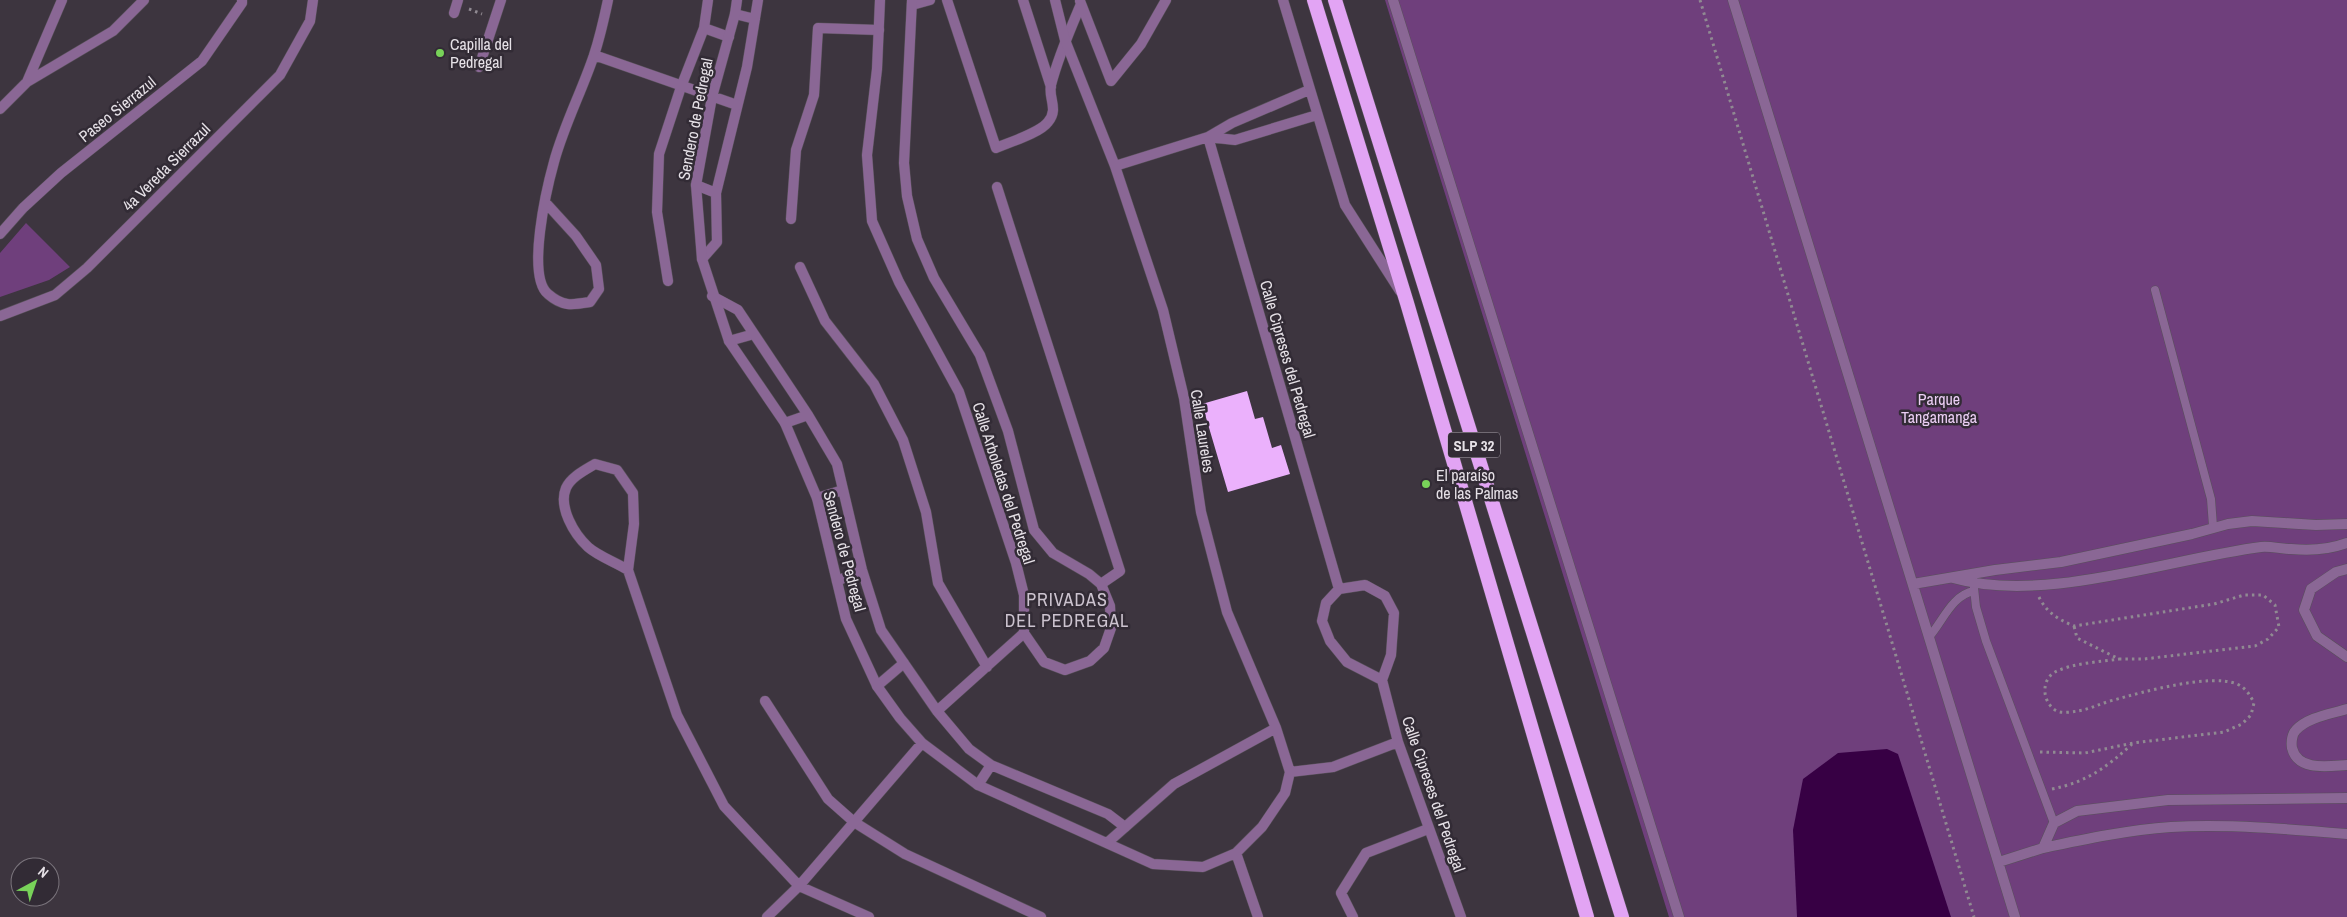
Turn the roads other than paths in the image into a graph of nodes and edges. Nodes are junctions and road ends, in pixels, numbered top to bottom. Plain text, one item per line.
1 (62, 0) edge
2 (144, 0) edge
3 (242, 0) edge
4 (312, 0) edge
5 (500, 0) edge
6 (608, 0) edge
7 (708, 0) edge
8 (737, 0) edge
9 (758, 0) edge
10 (880, 0) edge
11 (930, 0) edge
12 (946, 0) edge
13 (1023, 0) edge
14 (1055, 0) edge
15 (1166, 0) edge
16 (1283, 0) edge
17 (1314, 0) edge
18 (1335, 0) edge
19 (1393, 0) edge
20 (1732, 0) edge
21 (1080, 2) edge
22 (912, 3) edge
23 (735, 14) junction
24 (755, 19) junction
25 (704, 28) junction
26 (879, 30) junction
27 (728, 37) junction
28 (1065, 40) junction
29 (594, 55) junction
30 (478, 67) dead end
31 (27, 82) junction
32 (681, 87) junction
33 (1051, 87) junction
34 (1309, 90) junction
35 (712, 97) junction
36 (737, 105) junction
37 (0, 109) edge
38 (1317, 114) junction
39 (1208, 137) junction
40 (1115, 166) junction
41 (696, 185) junction
42 (997, 187) dead end
43 (716, 194) junction
44 (545, 202) junction
45 (791, 219) dead end
46 (0, 234) edge
47 (702, 259) junction
48 (800, 267) dead end
49 (668, 281) dead end
50 (2155, 290) dead end
51 (712, 296) junction
52 (1408, 304) junction
53 (0, 316) edge
54 (754, 334) junction
55 (729, 341) junction
56 (808, 415) junction
57 (785, 424) junction
58 (843, 490) junction
59 (817, 498) junction
60 (2347, 524) edge
61 (2213, 526) junction
62 (2347, 543) edge
63 (2347, 569) edge
64 (628, 570) junction
65 (862, 570) junction
66 (837, 581) junction
67 (1973, 583) junction
68 (1101, 584) junction
69 (1913, 584) junction
70 (1339, 589) junction
71 (1024, 633) junction
72 (1929, 637) junction
73 (2347, 657) edge
74 (904, 663) junction
75 (987, 666) junction
76 (1382, 680) junction
77 (877, 686) junction
78 (765, 701) dead end
79 (2347, 709) edge
80 (938, 711) junction
81 (1276, 728) junction
82 (1398, 742) junction
83 (922, 743) junction
84 (991, 765) junction
85 (2347, 765) edge
86 (1290, 772) junction
87 (978, 785) junction
88 (2347, 798) edge
89 (854, 822) junction
90 (2054, 823) junction
91 (1125, 827) junction
92 (1428, 829) junction
93 (2347, 834) edge
94 (1107, 843) junction
95 (2043, 848) junction
96 (1236, 853) junction
97 (1999, 862) junction
98 (798, 886) junction
99 (767, 917) edge
100 (870, 917) edge
101 (1041, 917) edge
102 (1258, 917) edge
103 (1353, 917) edge
104 (1460, 917) edge
105 (1587, 917) edge
106 (1622, 917) edge
107 (1679, 917) edge
108 (2016, 917) edge

1 - 31 street
2 - 31 street
3 - 46 street, Paseo Sierrazul
4 - 53 street, 4a Vereda Sierrazul
5 - 30 street
6 - 29 street
7 - 25 street
8 - 23 street, Sendero de Pedregal
9 - 24 street
10 - 26 street, Calle Arboledas del Pedregal
11 - 22 street
12 - 33 street
13 - 33 street
14 - 28 street, Calle Laureles
15 - 21 street
16 - 34 street
17 - 52 highway, SLP 32
18 - 106 highway, SLP 32
19 - 107 street
20 - 69 street
21 - 28 street
22 - 68 street, Calle Arboledas del Pedregal
23 - 24 street
23 - 27 street, Sendero de Pedregal
24 - 36 street
25 - 27 street
25 - 32 street
26 - 45 street
26 - 71 street, Calle Arboledas del Pedregal
27 - 35 street, Sendero de Pedregal
28 - 33 street
28 - 40 street, Calle Laureles
29 - 32 street
29 - 44 street
31 - 37 street
32 - 35 street
32 - 49 street
34 - 38 street
34 - 39 street
35 - 36 street
35 - 41 street, Sendero de Pedregal
36 - 43 street
38 - 39 street
38 - 52 street
39 - 40 street
39 - 70 street, Calle Cipreses del Pedregal
40 - 81 street, Calle Laureles
41 - 43 street
41 - 47 street, Sendero de Pedregal
42 - 68 street
43 - 47 street
44 - 44 street
47 - 51 street, Sendero de Pedregal
48 - 75 street
50 - 61 lane
51 - 54 street
51 - 55 street, Sendero de Pedregal
52 - 105 highway, SLP 32
54 - 55 street
54 - 56 street
55 - 57 street, Sendero de Pedregal
56 - 57 street
56 - 58 street
57 - 59 street, Sendero de Pedregal
58 - 59 street
58 - 65 street
59 - 66 street, Sendero de Pedregal
60 - 61 street
61 - 67 street
62 - 67 street
63 - 73 street
64 - 64 street
64 - 98 street
65 - 66 street
65 - 74 street
66 - 77 street, Sendero de Pedregal
67 - 69 street
67 - 72 lane
67 - 90 lane
68 - 71 street
69 - 72 street
70 - 76 street
70 - 76 street
71 - 75 street
72 - 97 street
74 - 77 street
74 - 80 street
75 - 80 street
76 - 82 street, Calle Cipreses del Pedregal
77 - 83 street, Sendero de Pedregal
78 - 89 street
79 - 85 street
80 - 84 street
81 - 86 street, Calle Laureles
81 - 91 street
82 - 86 street
82 - 92 street, Calle Cipreses del Pedregal
83 - 87 street, Sendero de Pedregal
83 - 89 street
84 - 87 street
84 - 91 street
86 - 96 street
87 - 94 street, Sendero de Pedregal
88 - 90 street
89 - 98 street
89 - 101 street
90 - 95 street
91 - 94 street
92 - 103 street
92 - 104 street, Calle Cipreses del Pedregal
93 - 95 street
94 - 96 street, Sendero de Pedregal
95 - 97 street
96 - 102 street
97 - 108 street
98 - 99 street
98 - 100 street

